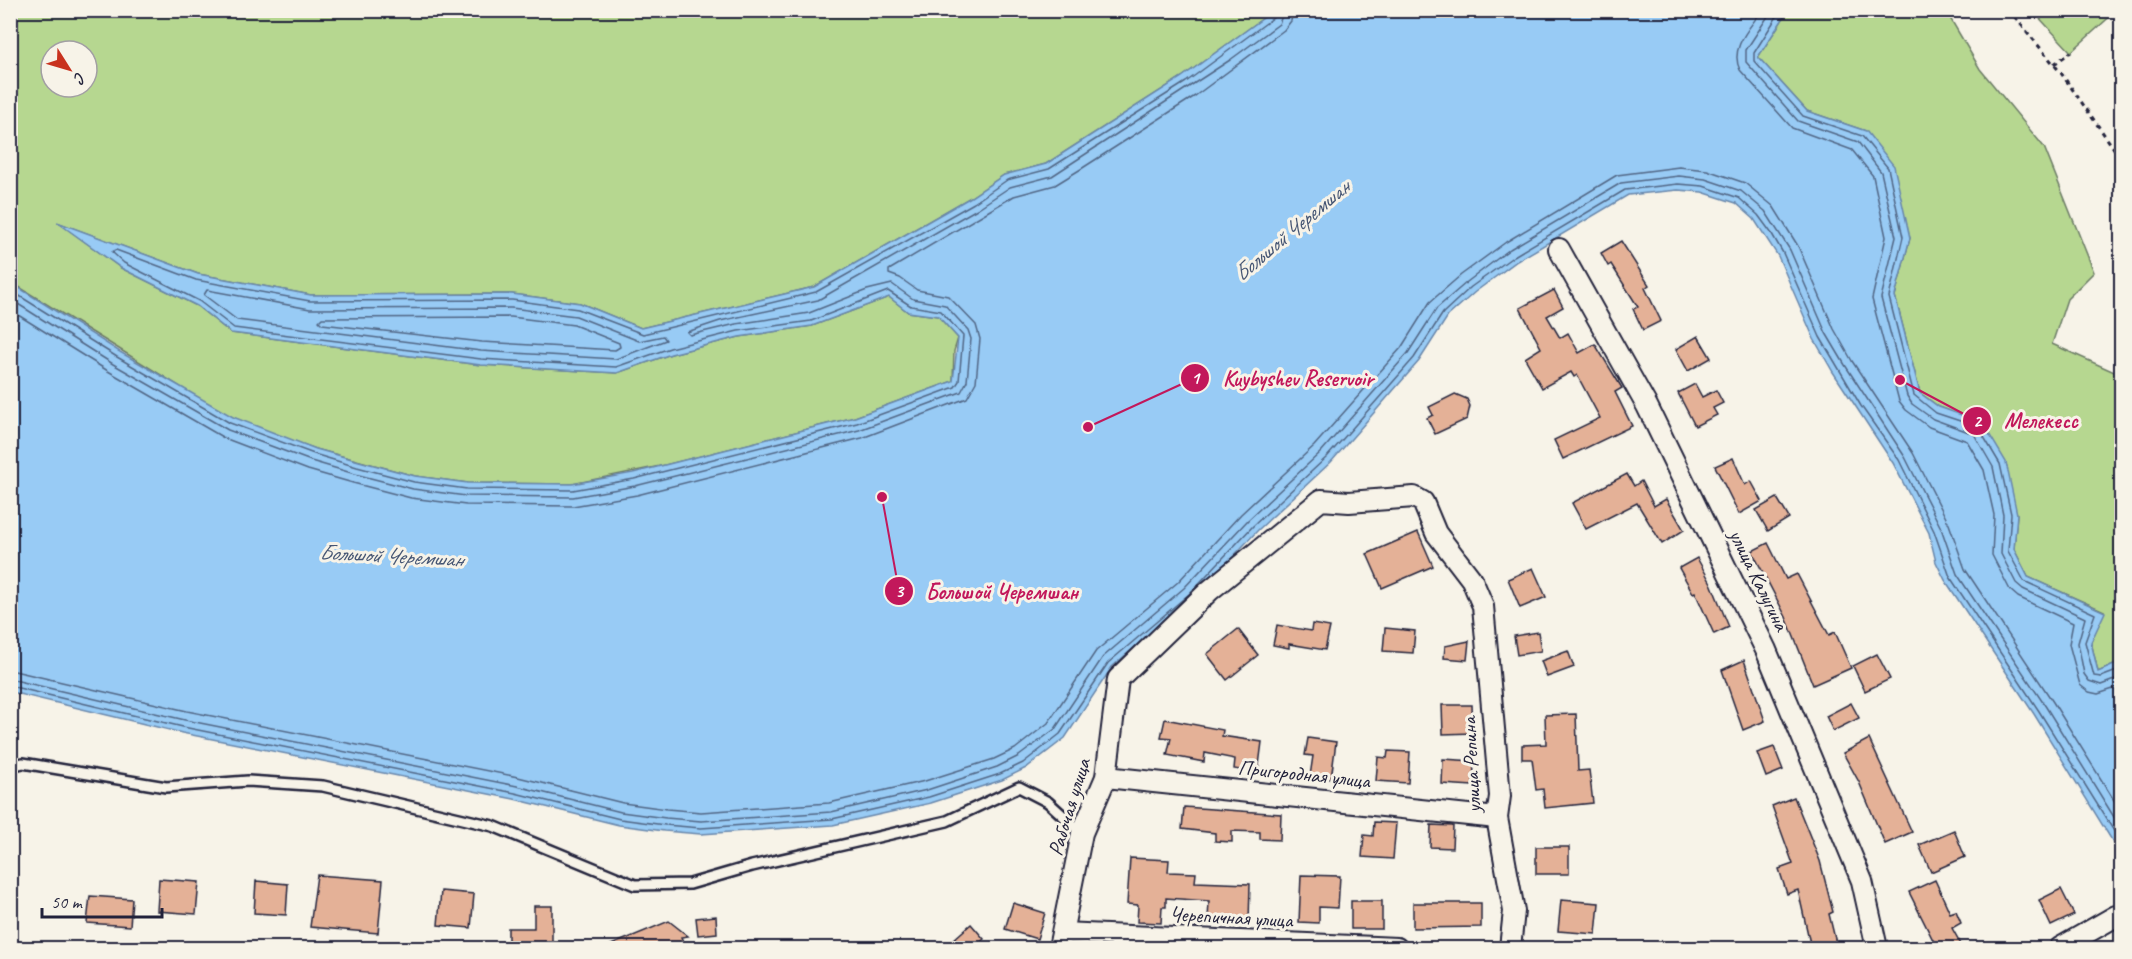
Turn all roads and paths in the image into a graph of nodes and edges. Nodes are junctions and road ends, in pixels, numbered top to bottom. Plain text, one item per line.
1 (2009, 10) edge
2 (2071, 52) dead end
3 (2054, 64) junction
4 (2121, 160) edge
5 (1559, 249) dead end
6 (1118, 679) joint
7 (10, 766) edge
8 (1106, 777) junction
9 (1497, 818) junction
10 (1082, 833) junction
11 (2116, 916) dead end
12 (1061, 941) edge
13 (1397, 948) edge
14 (1510, 948) edge
15 (1877, 948) edge
16 (2060, 948) edge

1 - 3 path
2 - 3 path
3 - 4 path
5 - 15 street, улица Калугина
6 - 8 street, Рабочая улица
6 - 9 street, улица Репина
7 - 10 lane
8 - 9 street, Пригородная улица
8 - 10 street, Рабочая улица
9 - 14 street, улица Репина
10 - 12 street, Рабочая улица
11 - 16 street
12 - 13 street, Черепичная улица

